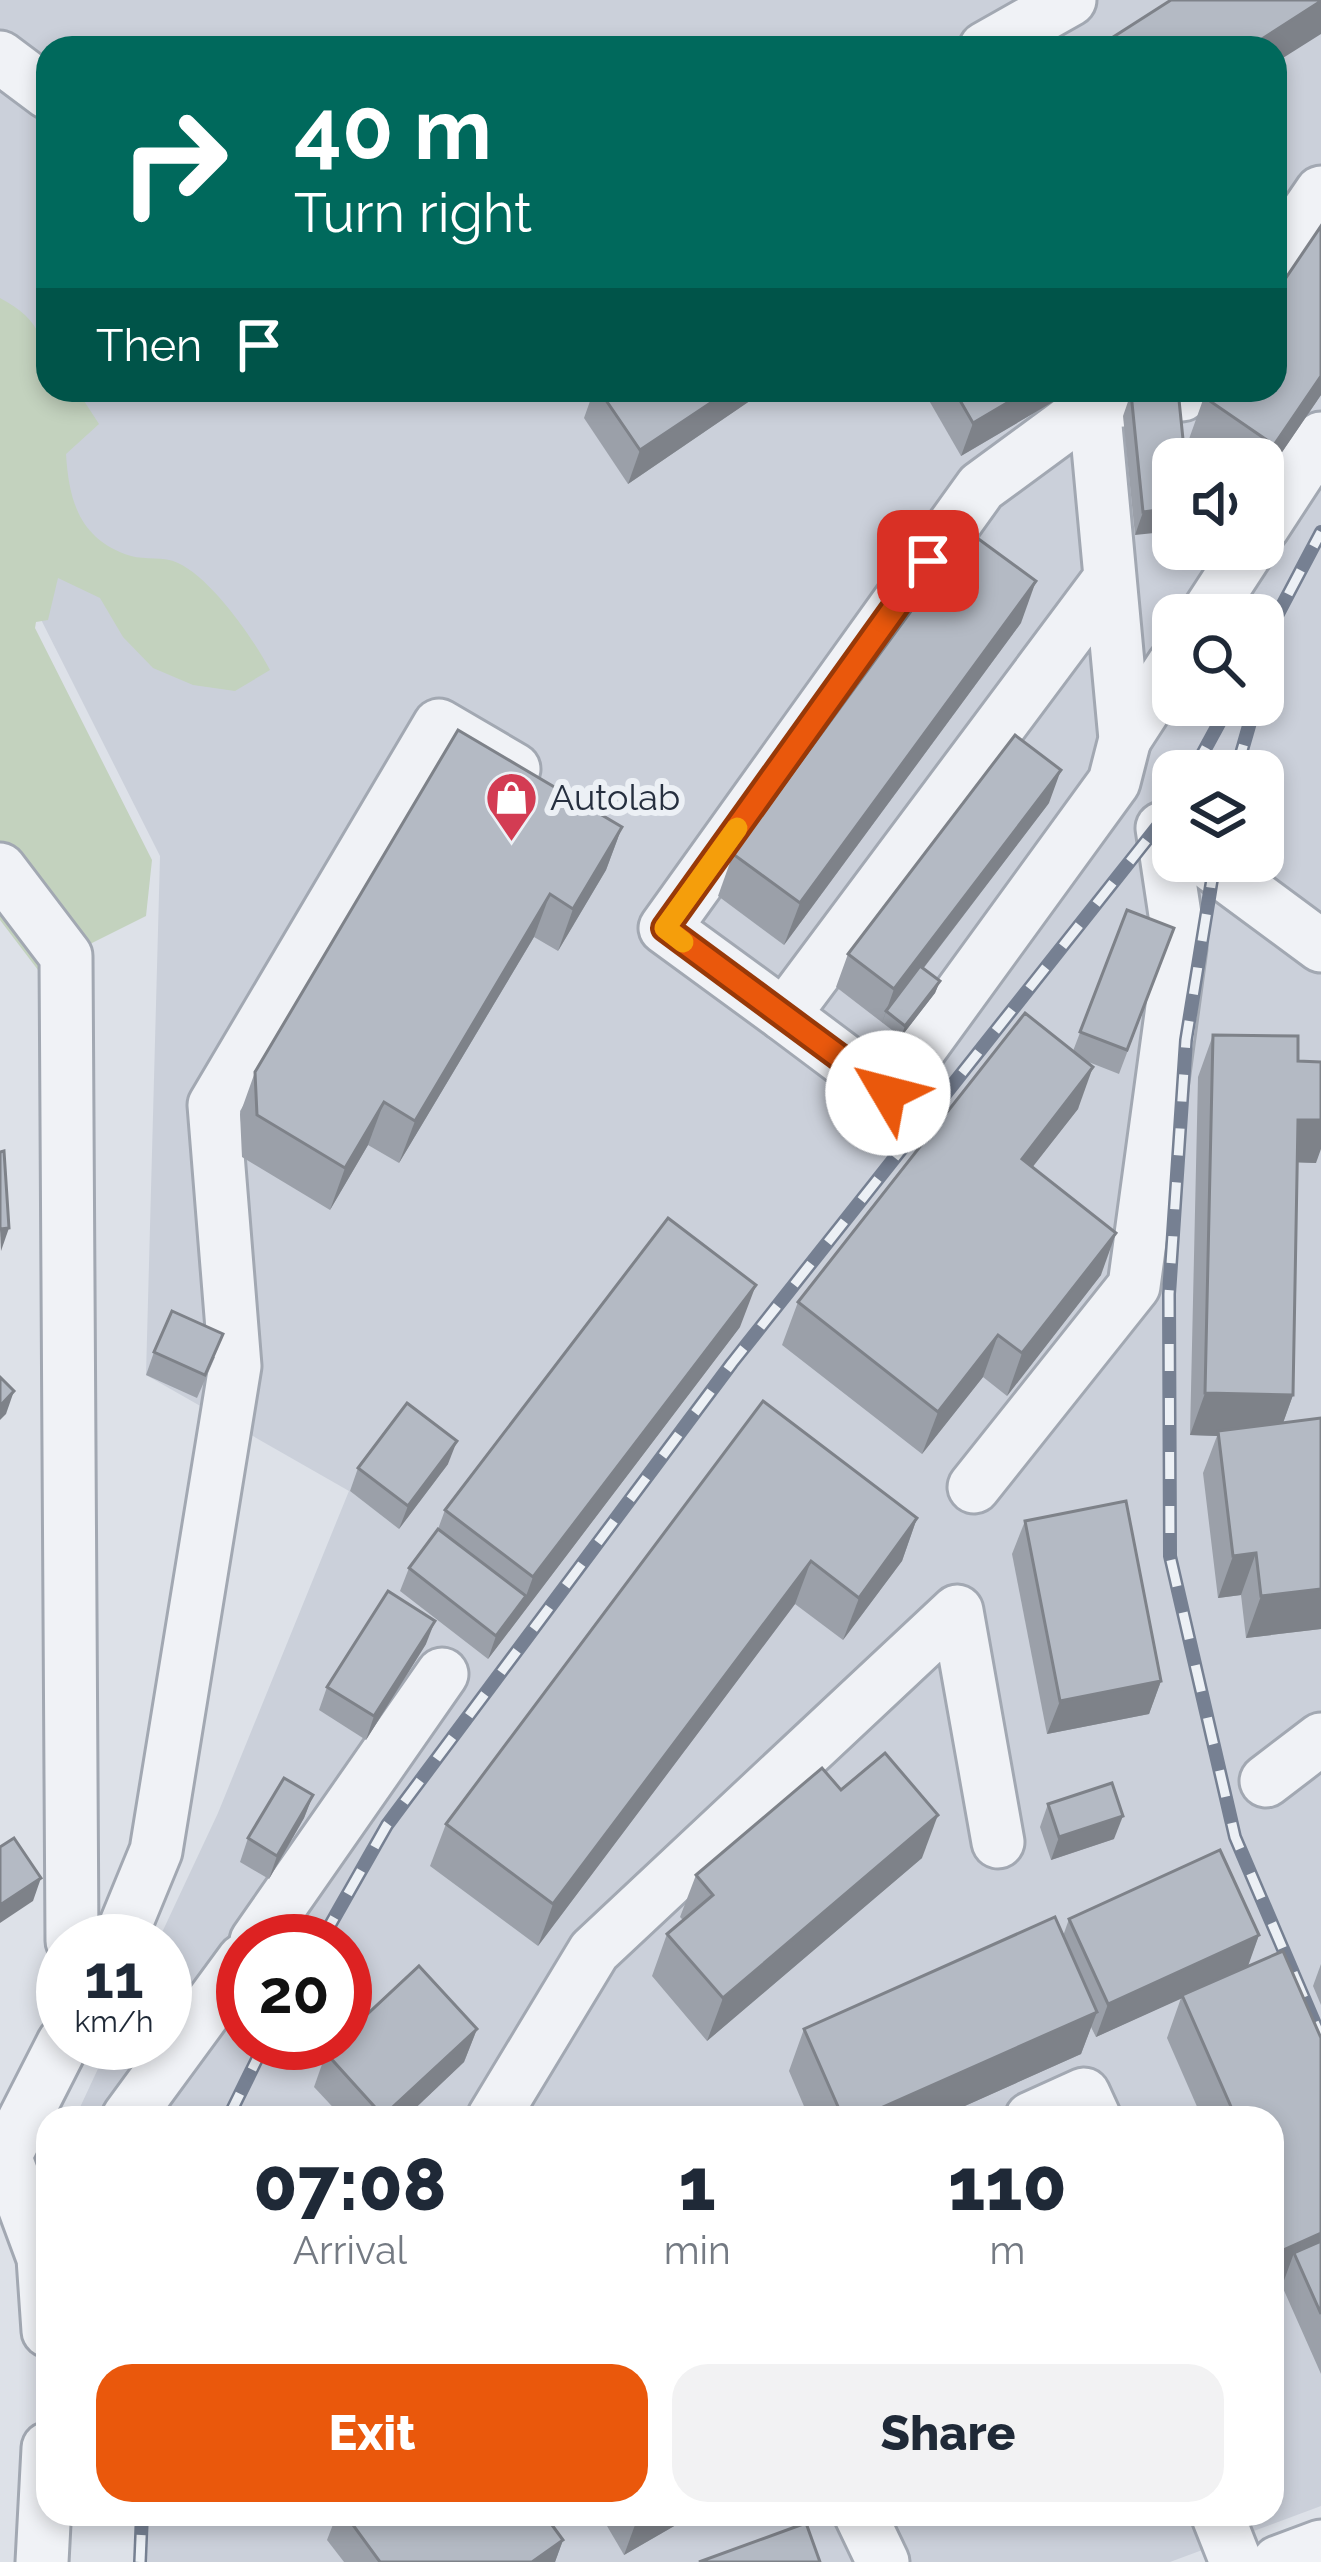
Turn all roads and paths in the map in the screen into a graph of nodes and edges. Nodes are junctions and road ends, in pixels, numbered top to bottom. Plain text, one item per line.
1 (1070, 0) edge
2 (1007, 36) edge
3 (0, 57) edge
4 (36, 85) edge
5 (1321, 192) edge
6 (1287, 242) edge
7 (1114, 402) edge
8 (1094, 404) junction
9 (1321, 438) edge
10 (1284, 495) edge
11 (1110, 578) junction
12 (1152, 702) edge
13 (1119, 760) junction
14 (552, 790) edge
15 (1152, 810) edge
16 (0, 869) edge
17 (1173, 882) edge
18 (1234, 882) edge
19 (1321, 946) edge
20 (784, 1015) junction
21 (974, 1487) dead end
22 (442, 1674) dead end
23 (1321, 1739) edge
24 (1266, 1781) dead end
25 (998, 1842) dead end
26 (72, 1914) edge
27 (130, 1914) edge
28 (275, 1914) edge
29 (216, 1997) edge
30 (51, 2070) edge
31 (137, 2106) edge
32 (500, 2106) edge
33 (1058, 2106) edge
34 (1090, 2106) edge
35 (18, 2145) edge
36 (36, 2226) edge
37 (44, 2526) edge
38 (866, 2526) edge
39 (1222, 2526) edge
40 (1321, 2546) edge
41 (42, 2562) edge
42 (883, 2562) edge
43 (1237, 2562) edge
44 (1278, 2562) edge

1 - 2 street
3 - 4 street
5 - 6 street
7 - 8 street
8 - 11 street
8 - 20 street
9 - 10 street
11 - 13 street
11 - 20 street
12 - 13 street
13 - 15 street
13 - 20 street
14 - 27 street
16 - 26 street
17 - 21 street
18 - 19 street
22 - 28 street
23 - 24 street
25 - 32 street
29 - 31 street
30 - 35 street
33 - 34 street
35 - 36 street
37 - 41 street
38 - 42 street
39 - 43 street
40 - 44 street

